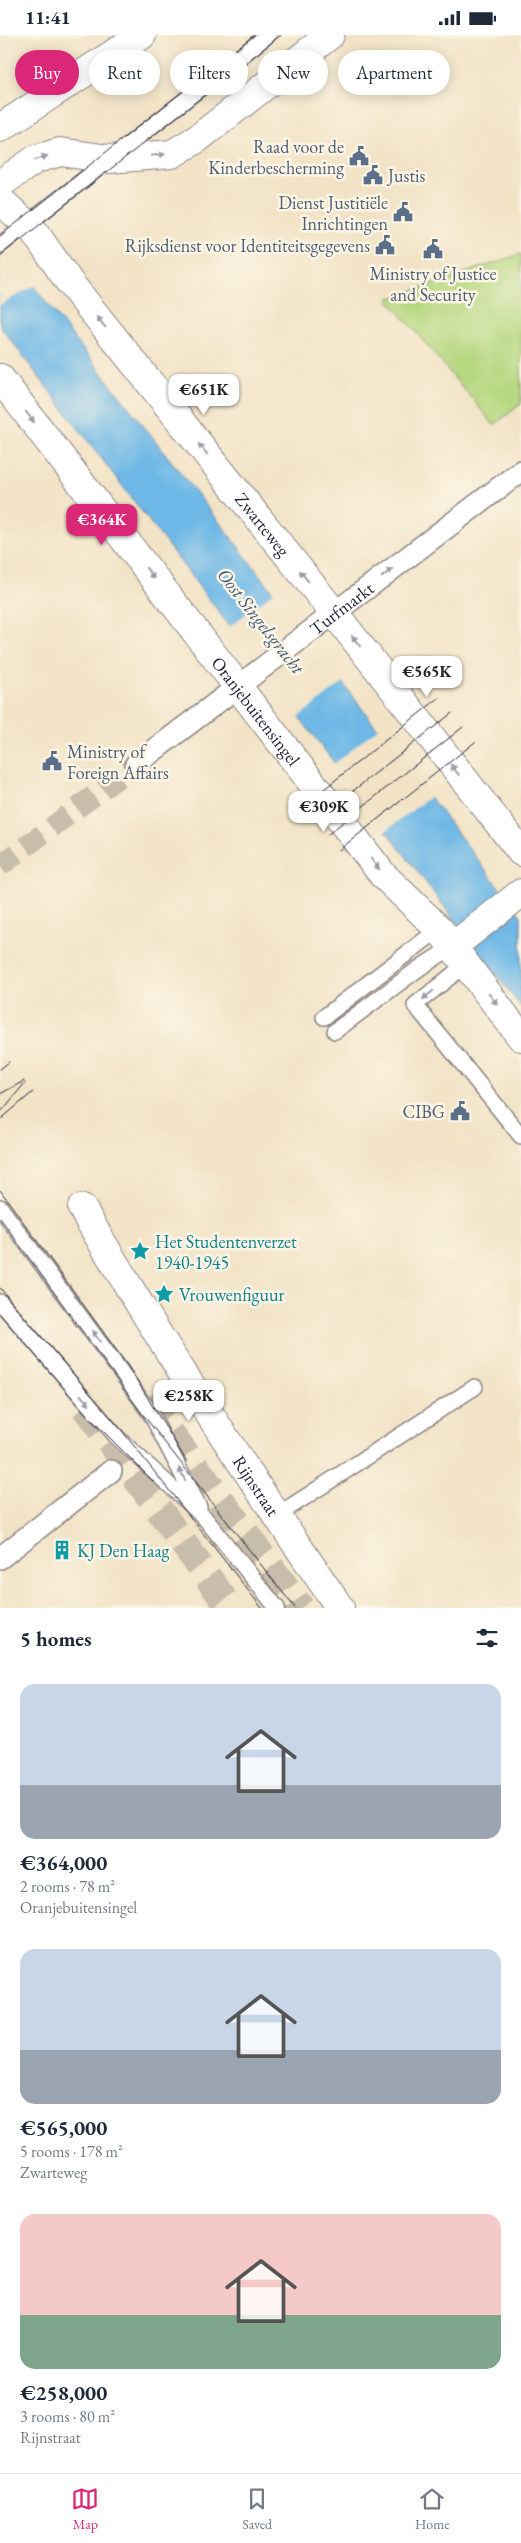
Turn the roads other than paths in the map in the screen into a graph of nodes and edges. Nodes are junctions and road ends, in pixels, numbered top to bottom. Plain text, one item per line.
1 (142, 35) edge
2 (268, 35) edge
3 (330, 35) edge
4 (0, 128) edge
5 (109, 159) junction
6 (0, 184) edge
7 (0, 200) edge
8 (27, 224) junction
9 (1, 244) edge
10 (0, 378) edge
11 (521, 471) edge
12 (335, 614) junction
13 (238, 687) junction
14 (136, 764) tunnel mouth
15 (521, 852) edge
16 (517, 896) edge
17 (455, 945) junction
18 (324, 1017) dead end
19 (335, 1031) dead end
20 (521, 1037) edge
21 (521, 1136) edge
22 (0, 1207) edge
23 (82, 1208) dead end
24 (0, 1302) edge
25 (475, 1387) dead end
26 (111, 1471) dead end
27 (276, 1516) junction
28 (204, 1517) junction
29 (0, 1558) edge
30 (277, 1608) edge
31 (340, 1608) edge

1 - 4 street
2 - 5 lane
5 -> 3 street
6 -> 5 street
5 - 8 lane
7 - 8 street, Zwarteweg
8 - 9 lane
12 -> 8 street, Zwarteweg
10 -> 13 street, Oranjebuitensingel
12 -> 11 street, Turfmarkt
12 - 13 street, Turfmarkt
15 -> 12 street, Zwarteweg
13 - 14 street, Turfmarkt
13 -> 17 street, Oranjebuitensingel
16 - 17 street
17 - 18 lane
17 - 19 lane
17 -> 20 street, Oranjebuitensingel
17 -> 21 lane
28 -> 22 lane
23 - 27 street, Rijnstraat
24 -> 28 lane
25 - 27 lane
26 - 29 street
27 - 31 street, Rijnstraat
28 - 30 lane

